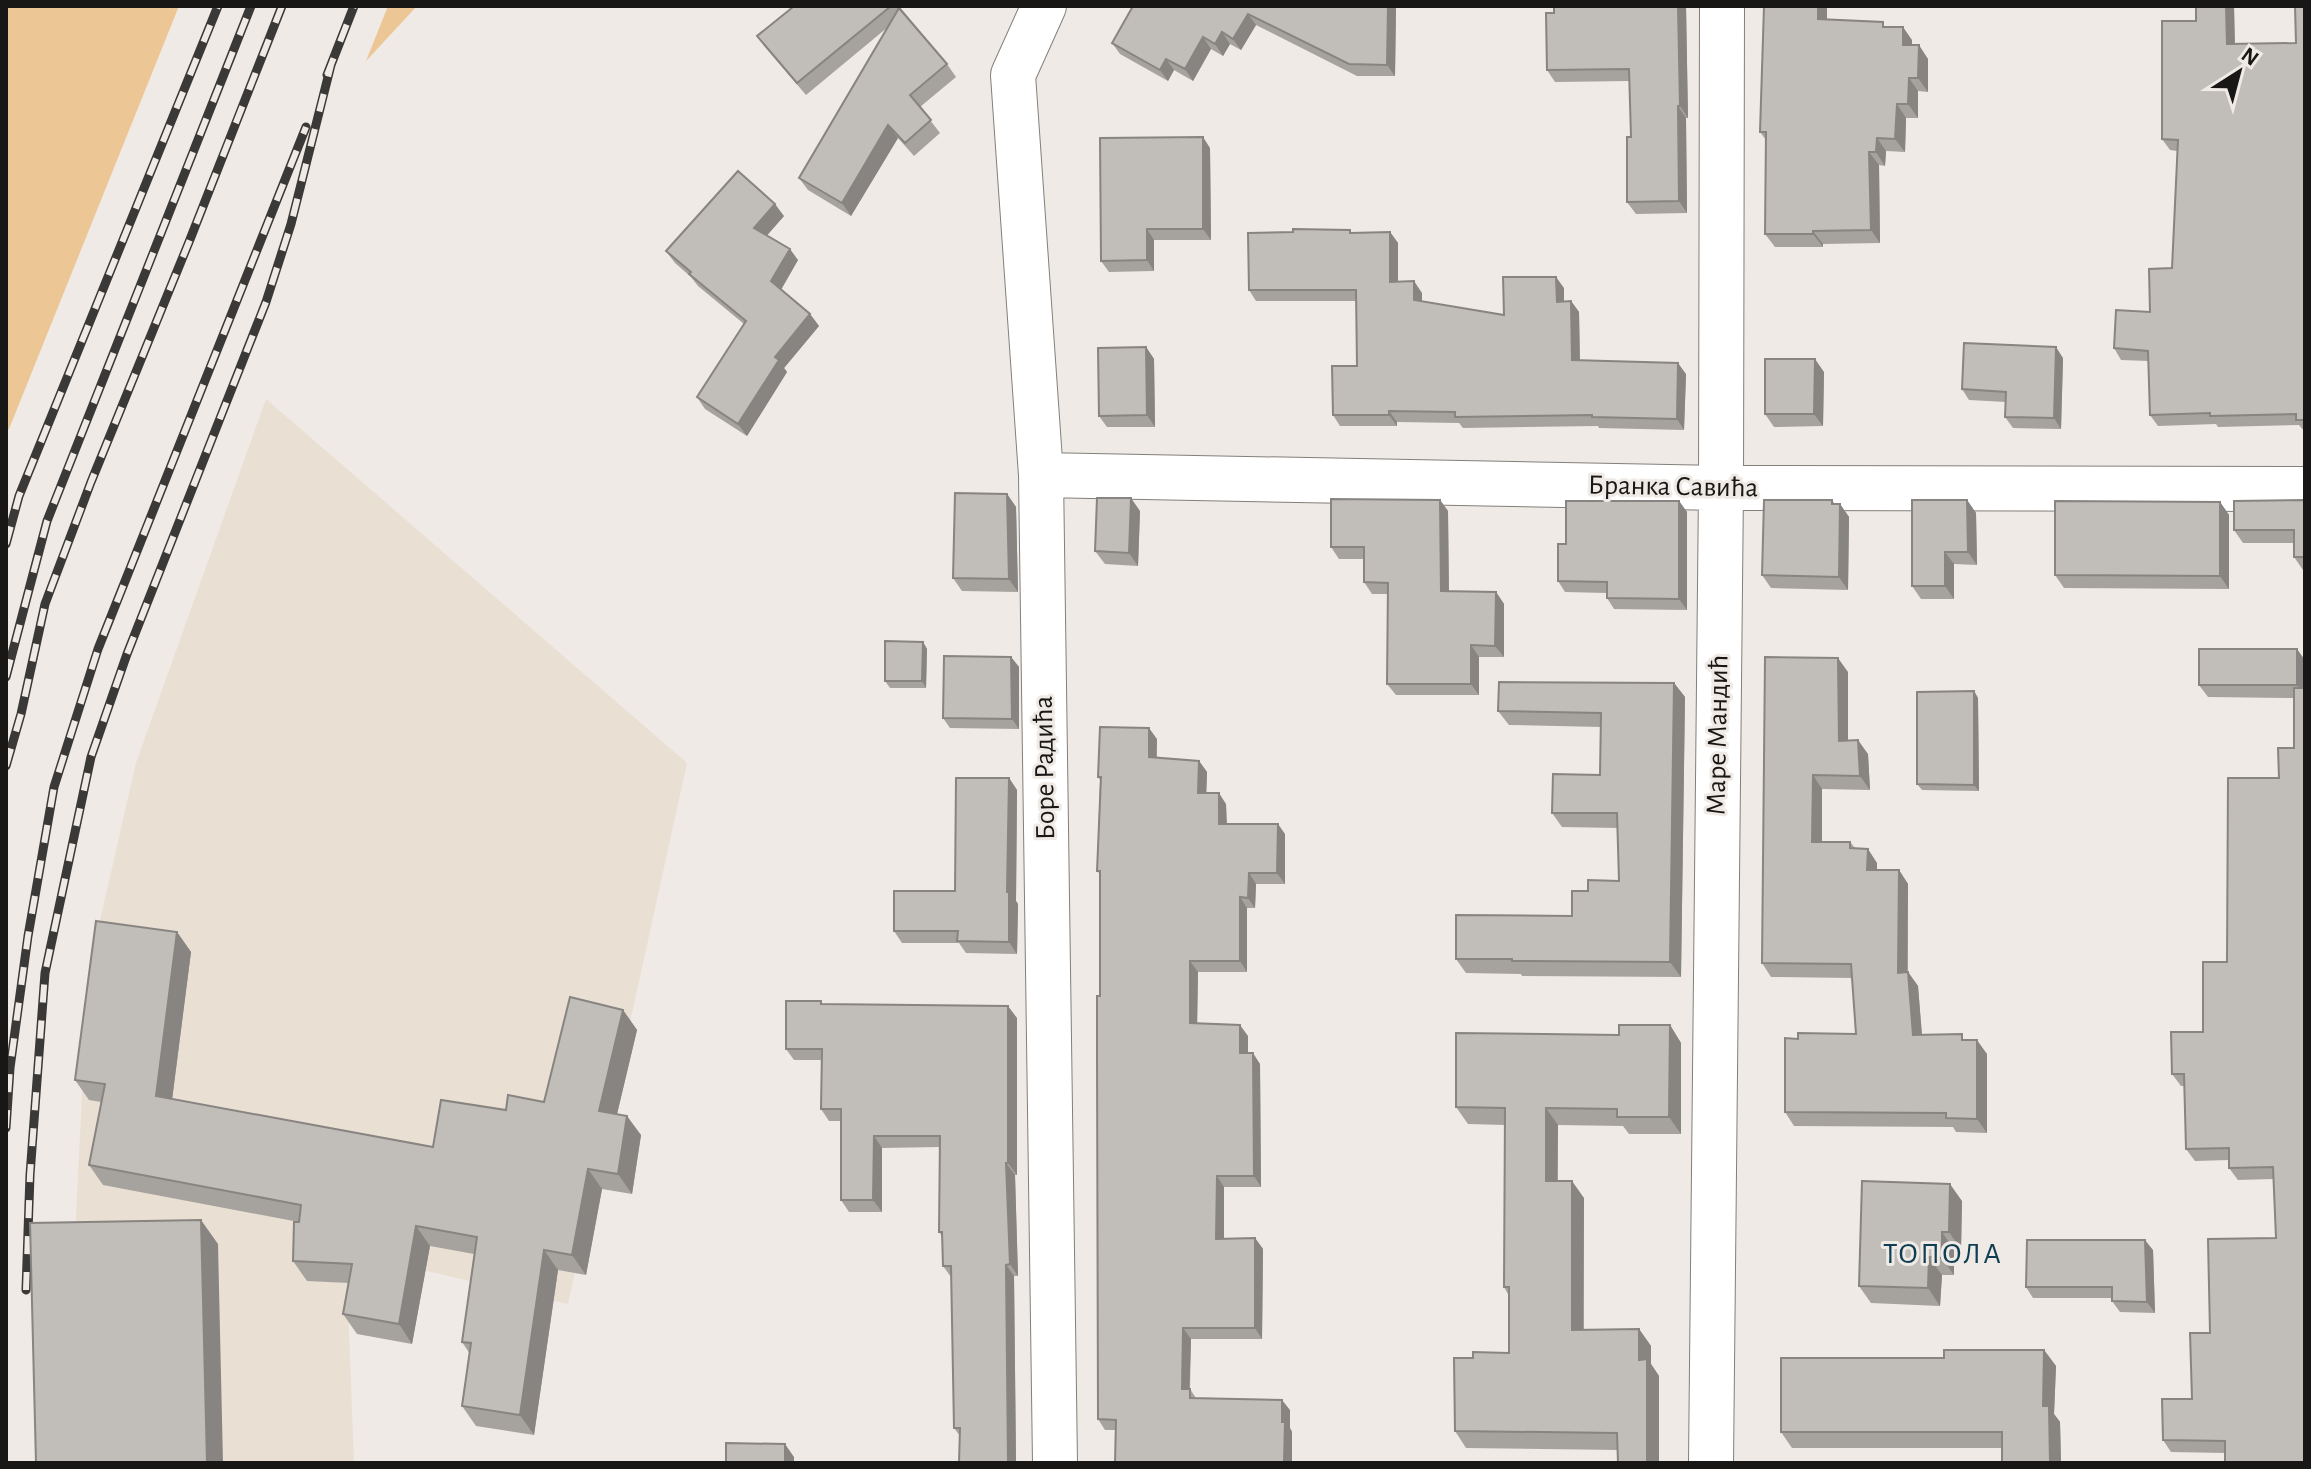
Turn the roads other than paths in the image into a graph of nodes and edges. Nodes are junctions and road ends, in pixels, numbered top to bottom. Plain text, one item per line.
1 (1044, 6) edge
2 (1722, 6) edge
3 (1041, 475) junction
4 (1721, 488) junction
5 (2305, 489) edge
6 (1055, 1463) edge
7 (1711, 1463) edge

1 - 3 street, Боре Радића
2 - 4 street, Маре Мандић
3 - 4 street, Бранка Савића
3 - 6 street, Боре Радића
4 - 5 street, Бранка Савића
4 - 7 street, Маре Мандић

